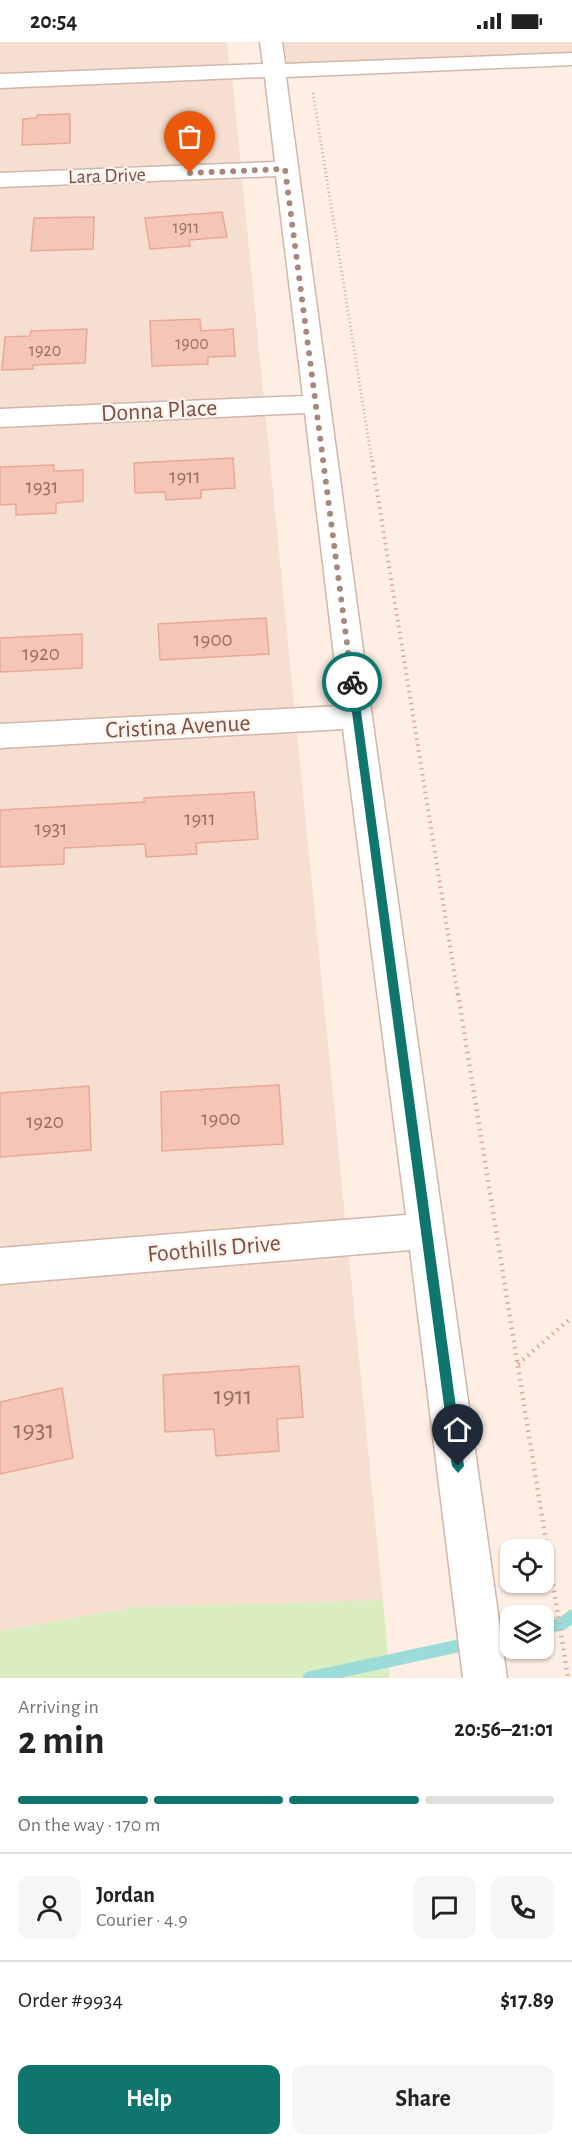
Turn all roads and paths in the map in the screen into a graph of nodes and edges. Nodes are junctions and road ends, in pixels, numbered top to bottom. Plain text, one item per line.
1 (272, 56) edge
2 (572, 58) edge
3 (0, 81) edge
4 (313, 90) dead end
5 (285, 169) junction
6 (0, 180) edge
7 (317, 404) junction
8 (0, 418) edge
9 (357, 717) junction
10 (0, 736) edge
11 (428, 1231) junction
12 (0, 1266) edge
13 (572, 1317) edge
14 (518, 1364) junction
15 (485, 1678) edge
16 (568, 1678) edge

1 - 2 street
1 - 3 street
1 - 5 street
4 - 14 path
5 - 6 street, Lara Drive
5 - 7 street
7 - 8 street, Donna Place
7 - 9 street
9 - 10 street, Cristina Avenue
9 - 11 street
11 - 12 street, Foothills Drive
11 - 15 street
13 - 14 path
14 - 16 path

